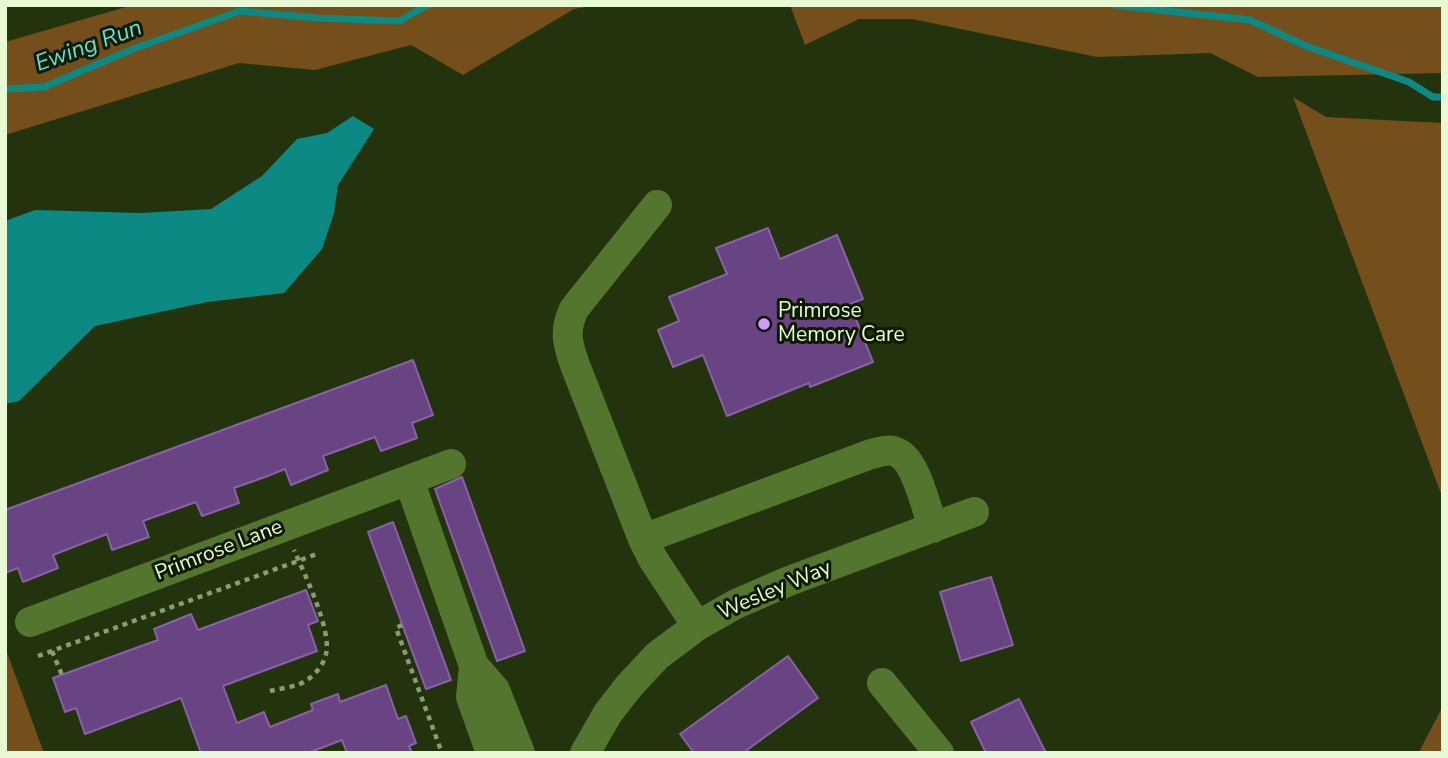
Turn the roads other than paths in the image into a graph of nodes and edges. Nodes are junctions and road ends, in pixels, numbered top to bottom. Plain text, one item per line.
1 (657, 205) dead end
2 (451, 464) dead end
3 (409, 480) junction
4 (974, 512) dead end
5 (933, 528) junction
6 (643, 539) junction
7 (30, 622) dead end
8 (697, 626) junction
9 (474, 666) junction
10 (882, 683) dead end
11 (491, 753) edge
12 (520, 753) edge
13 (585, 753) edge
14 (939, 753) edge

1 - 6 street
2 - 3 street, Primrose Lane
3 - 7 street, Primrose Lane
3 - 9 street
4 - 5 street, Wesley Way
5 - 6 street
5 - 8 street, Wesley Way
6 - 8 street
8 - 13 street, Wesley Way
9 - 11 street
9 - 12 street
10 - 14 street

